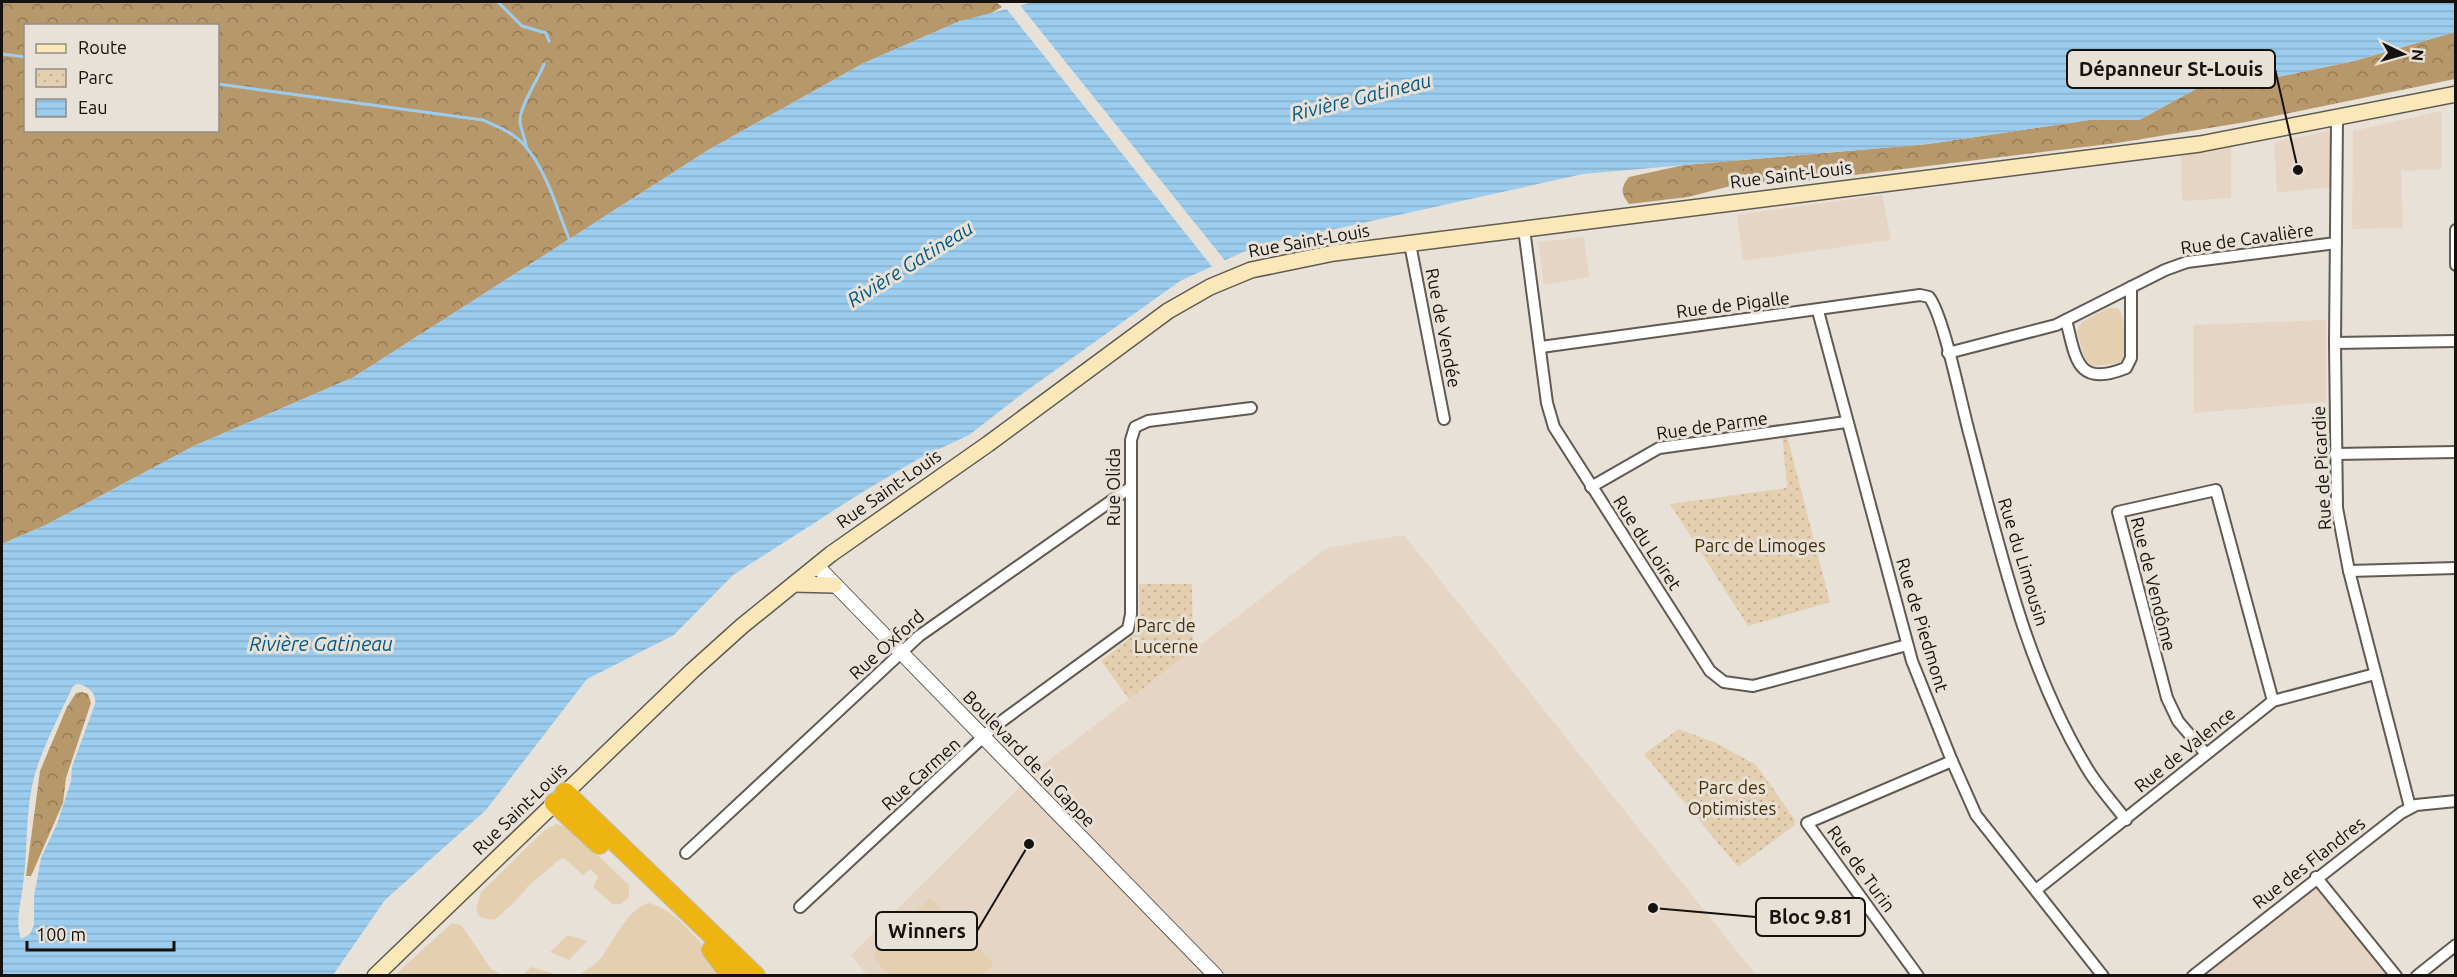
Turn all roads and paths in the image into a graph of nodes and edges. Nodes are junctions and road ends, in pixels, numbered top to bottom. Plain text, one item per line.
1 (2456, 94) edge
2 (2337, 119) junction
3 (1524, 229) junction
4 (2456, 231) edge
5 (2336, 243) junction
6 (1410, 244) junction
7 (2456, 265) edge
8 (2131, 287) junction
9 (1929, 297) joint
10 (1818, 310) junction
11 (2066, 320) junction
12 (2456, 341) edge
13 (2335, 343) junction
14 (1541, 347) junction
15 (1948, 353) junction
16 (1251, 408) dead end
17 (1443, 419) dead end
18 (1846, 422) junction
19 (2456, 452) edge
20 (2335, 454) junction
21 (1131, 487) junction
22 (1591, 487) junction
23 (817, 566) junction
24 (2456, 568) edge
25 (2349, 571) junction
26 (794, 584) junction
27 (834, 585) junction
28 (1128, 629) joint
29 (1907, 645) junction
30 (901, 653) junction
31 (2375, 675) junction
32 (2273, 701) junction
33 (983, 738) junction
34 (2206, 754) junction
35 (1952, 761) junction
36 (560, 798) junction
37 (2456, 801) edge
38 (2410, 807) junction
39 (2127, 820) junction
40 (686, 853) dead end
41 (2316, 877) junction
42 (2036, 890) junction
43 (800, 907) dead end
44 (2456, 945) edge
45 (375, 975) edge
46 (732, 975) edge
47 (755, 975) edge
48 (1216, 975) edge
49 (1918, 975) edge
50 (2103, 975) edge
51 (2193, 975) edge
52 (2396, 975) edge
53 (2417, 975) edge

1 - 2 main road, Rue Saint-Louis
2 - 3 main road, Rue Saint-Louis
2 - 5 street, Rue de Picardie
3 - 6 main road, Rue Saint-Louis
3 - 14 street, Rue du Loiret
4 - 7 street
5 - 8 street, Rue de Cavalière
5 - 13 street, Rue de Picardie
6 - 17 street, Rue de Vendée
6 - 23 main road, Rue Saint-Louis
8 - 11 street, Rue de Cavalière
8 - 11 street
9 - 10 street, Rue de Pigalle
9 - 15 street, Rue du Limousin
10 - 14 street, Rue de Pigalle
10 - 18 street, Rue de Piedmont
11 - 15 street, Rue de Cavalière
12 - 13 street
13 - 20 street, Rue de Picardie
14 - 22 street, Rue du Loiret
15 - 39 street, Rue du Limousin
16 - 21 street, Rue Olida
18 - 22 street, Rue de Parme
18 - 29 street, Rue de Piedmont
19 - 20 street
20 - 25 street, Rue de Picardie
21 - 28 street, Rue Olida
21 - 30 street, Rue Oxford
22 - 29 street, Rue du Loiret
23 - 26 main road, Rue Saint-Louis
23 - 27 street, Boulevard de la Gappe
24 - 25 street
25 - 31 street, Rue de Picardie
26 - 27 main road
26 - 36 main road, Rue Saint-Louis
27 - 30 street, Boulevard de la Gappe
28 - 33 street, Rue Carmen
29 - 35 street, Rue de Piedmont
30 - 33 street, Boulevard de la Gappe
30 - 40 street, Rue Oxford
31 - 32 street, Rue de Valence
31 - 38 street, Rue de Picardie
32 - 34 street, Rue de Valence
32 - 34 street, Rue de Vendôme
33 - 43 street, Rue Carmen
33 - 48 street, Boulevard de la Gappe
34 - 39 street, Rue de Valence
35 - 42 street, Rue de Piedmont
35 - 49 street, Rue de Turin
36 - 45 main road, Rue Saint-Louis
36 - 46 highway
36 - 47 highway
37 - 38 street, Rue des Flandres
38 - 41 street, Rue des Flandres
39 - 42 street, Rue de Valence
41 - 51 street, Rue des Flandres
41 - 52 street
42 - 50 street, Rue de Piedmont
44 - 53 street

